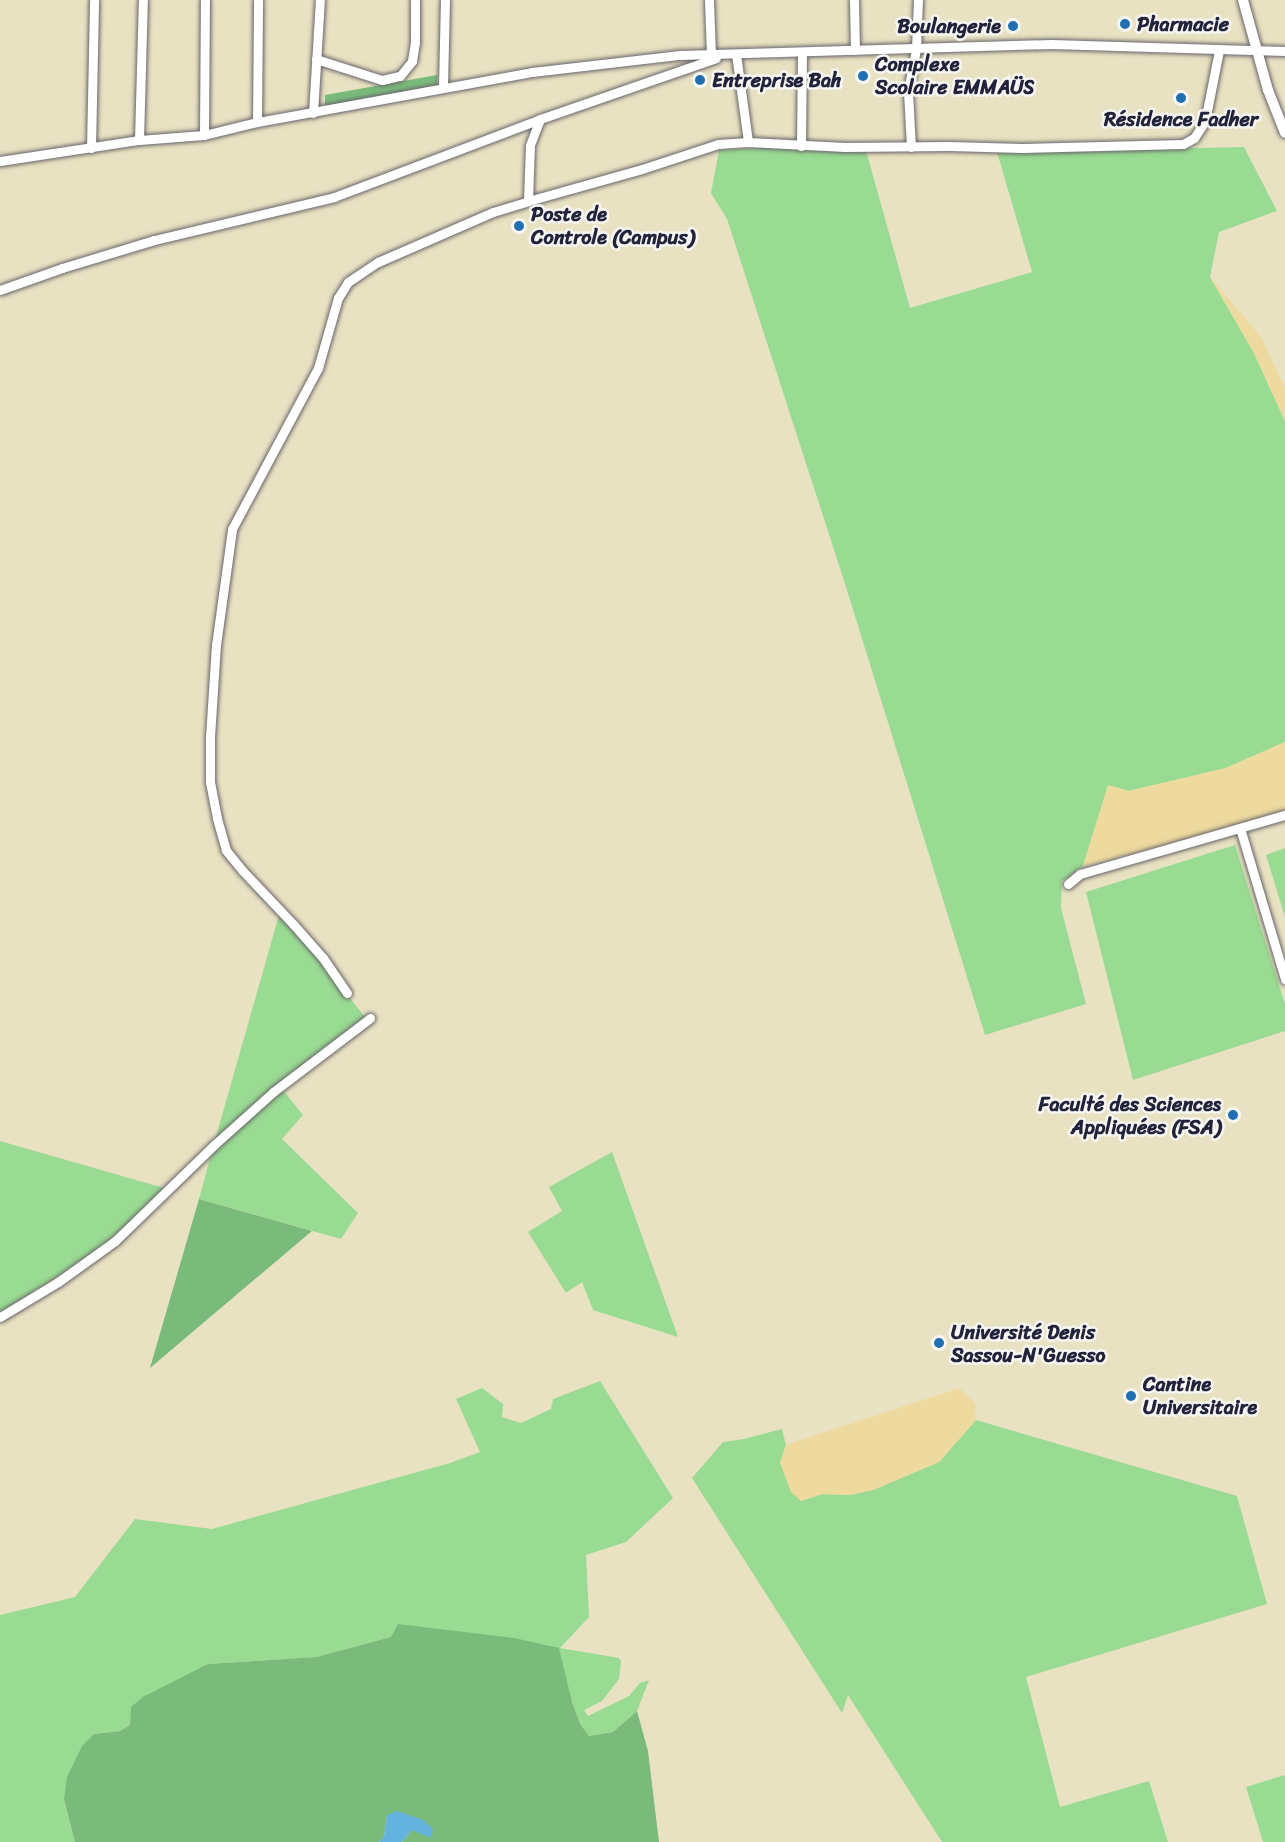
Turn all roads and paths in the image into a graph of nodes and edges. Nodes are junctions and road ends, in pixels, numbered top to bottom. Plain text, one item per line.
1 (94, 0) edge
2 (143, 0) edge
3 (205, 0) edge
4 (258, 0) edge
5 (320, 0) edge
6 (415, 0) edge
7 (445, 0) edge
8 (709, 0) edge
9 (854, 0) edge
10 (918, 0) edge
11 (1243, 0) edge
12 (916, 49) junction
13 (855, 50) junction
14 (1219, 50) junction
15 (1257, 51) junction
16 (1285, 51) edge
17 (802, 52) junction
18 (711, 54) junction
19 (731, 54) junction
20 (316, 58) junction
21 (443, 87) junction
22 (313, 113) junction
23 (540, 119) junction
24 (257, 122) junction
25 (1285, 133) edge
26 (204, 135) junction
27 (139, 140) junction
28 (748, 142) junction
29 (801, 146) junction
30 (911, 147) junction
31 (91, 148) junction
32 (0, 162) edge
33 (528, 201) junction
34 (0, 290) edge
35 (1285, 815) edge
36 (1240, 828) junction
37 (1068, 884) dead end
38 (1285, 979) edge
39 (347, 993) dead end
40 (370, 1018) dead end
41 (0, 1317) edge

1 - 31 street
2 - 27 street
3 - 26 street
4 - 24 street
5 - 20 street
6 - 20 street
7 - 21 street
8 - 18 street
9 - 13 street
10 - 12 street
11 - 15 main road
12 - 13 street
12 - 14 street
12 - 30 street
13 - 17 street
14 - 15 street
14 - 30 street
15 - 16 street
15 - 25 main road
17 - 19 street
17 - 29 street
18 - 19 street
18 - 21 street
19 - 23 street
19 - 28 street
20 - 22 street
21 - 22 street
22 - 24 street
23 - 33 street
23 - 34 street
24 - 26 street
26 - 27 street
27 - 31 street
28 - 29 street
28 - 33 street
29 - 30 street
31 - 32 street
33 - 39 street
35 - 36 street
36 - 37 street
36 - 38 street
40 - 41 street

